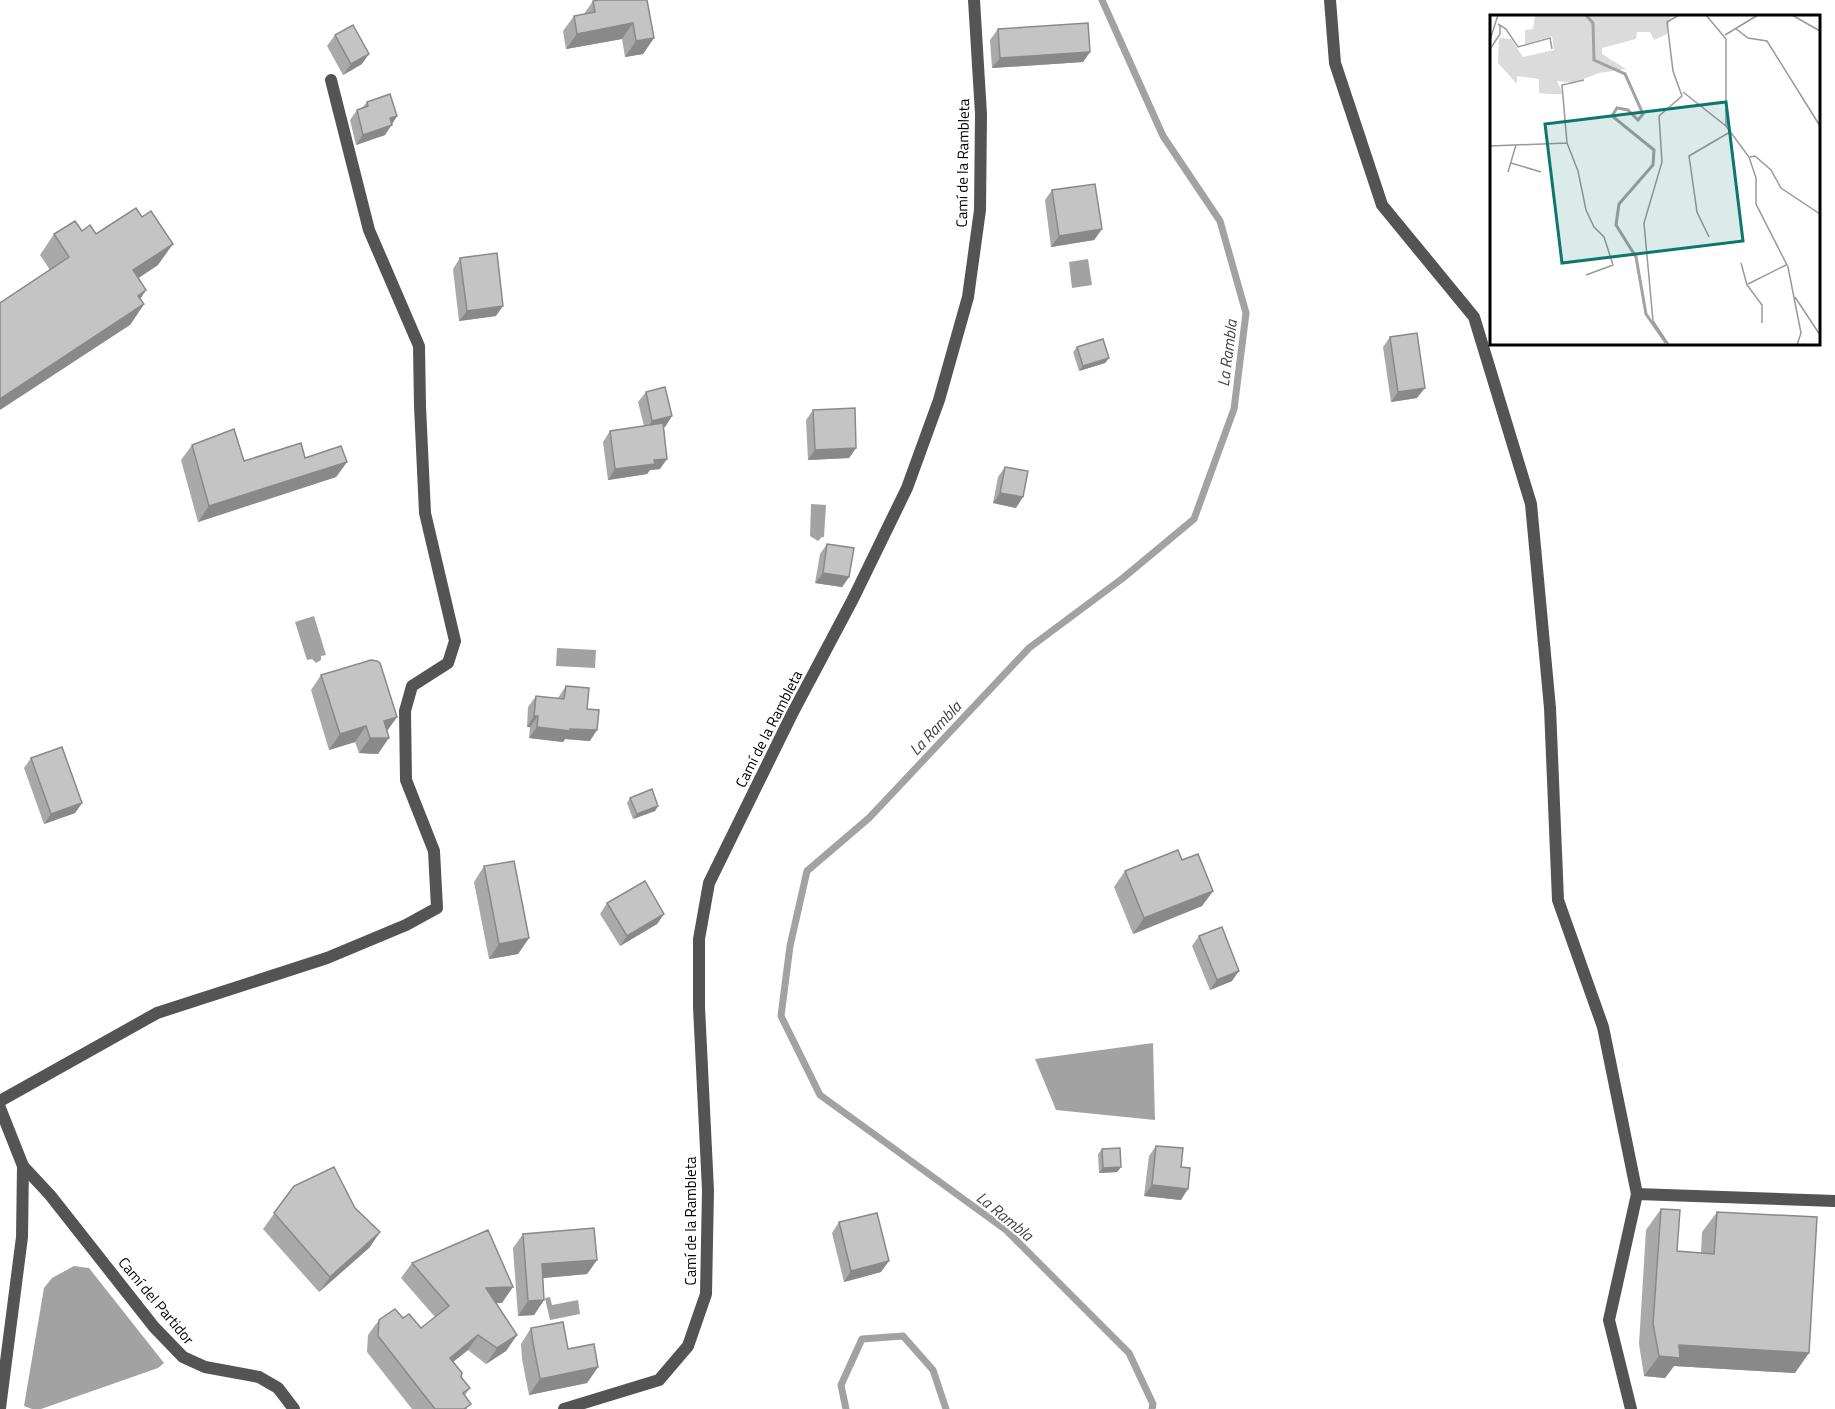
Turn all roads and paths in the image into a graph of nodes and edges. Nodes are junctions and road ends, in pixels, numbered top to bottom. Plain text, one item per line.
1 (974, 0) edge
2 (1330, 0) edge
3 (331, 80) dead end
4 (0, 1101) edge
5 (0, 1108) edge
6 (23, 1166) junction
7 (1637, 1194) junction
8 (1835, 1201) edge
9 (0, 1408) edge
10 (294, 1409) edge
11 (564, 1409) edge
12 (1631, 1409) edge

1 - 11 street, Camí de la Rambleta
2 - 7 street
3 - 4 street
5 - 6 street
6 - 9 street
6 - 10 street, Camí del Partidor
7 - 8 street
7 - 12 street

